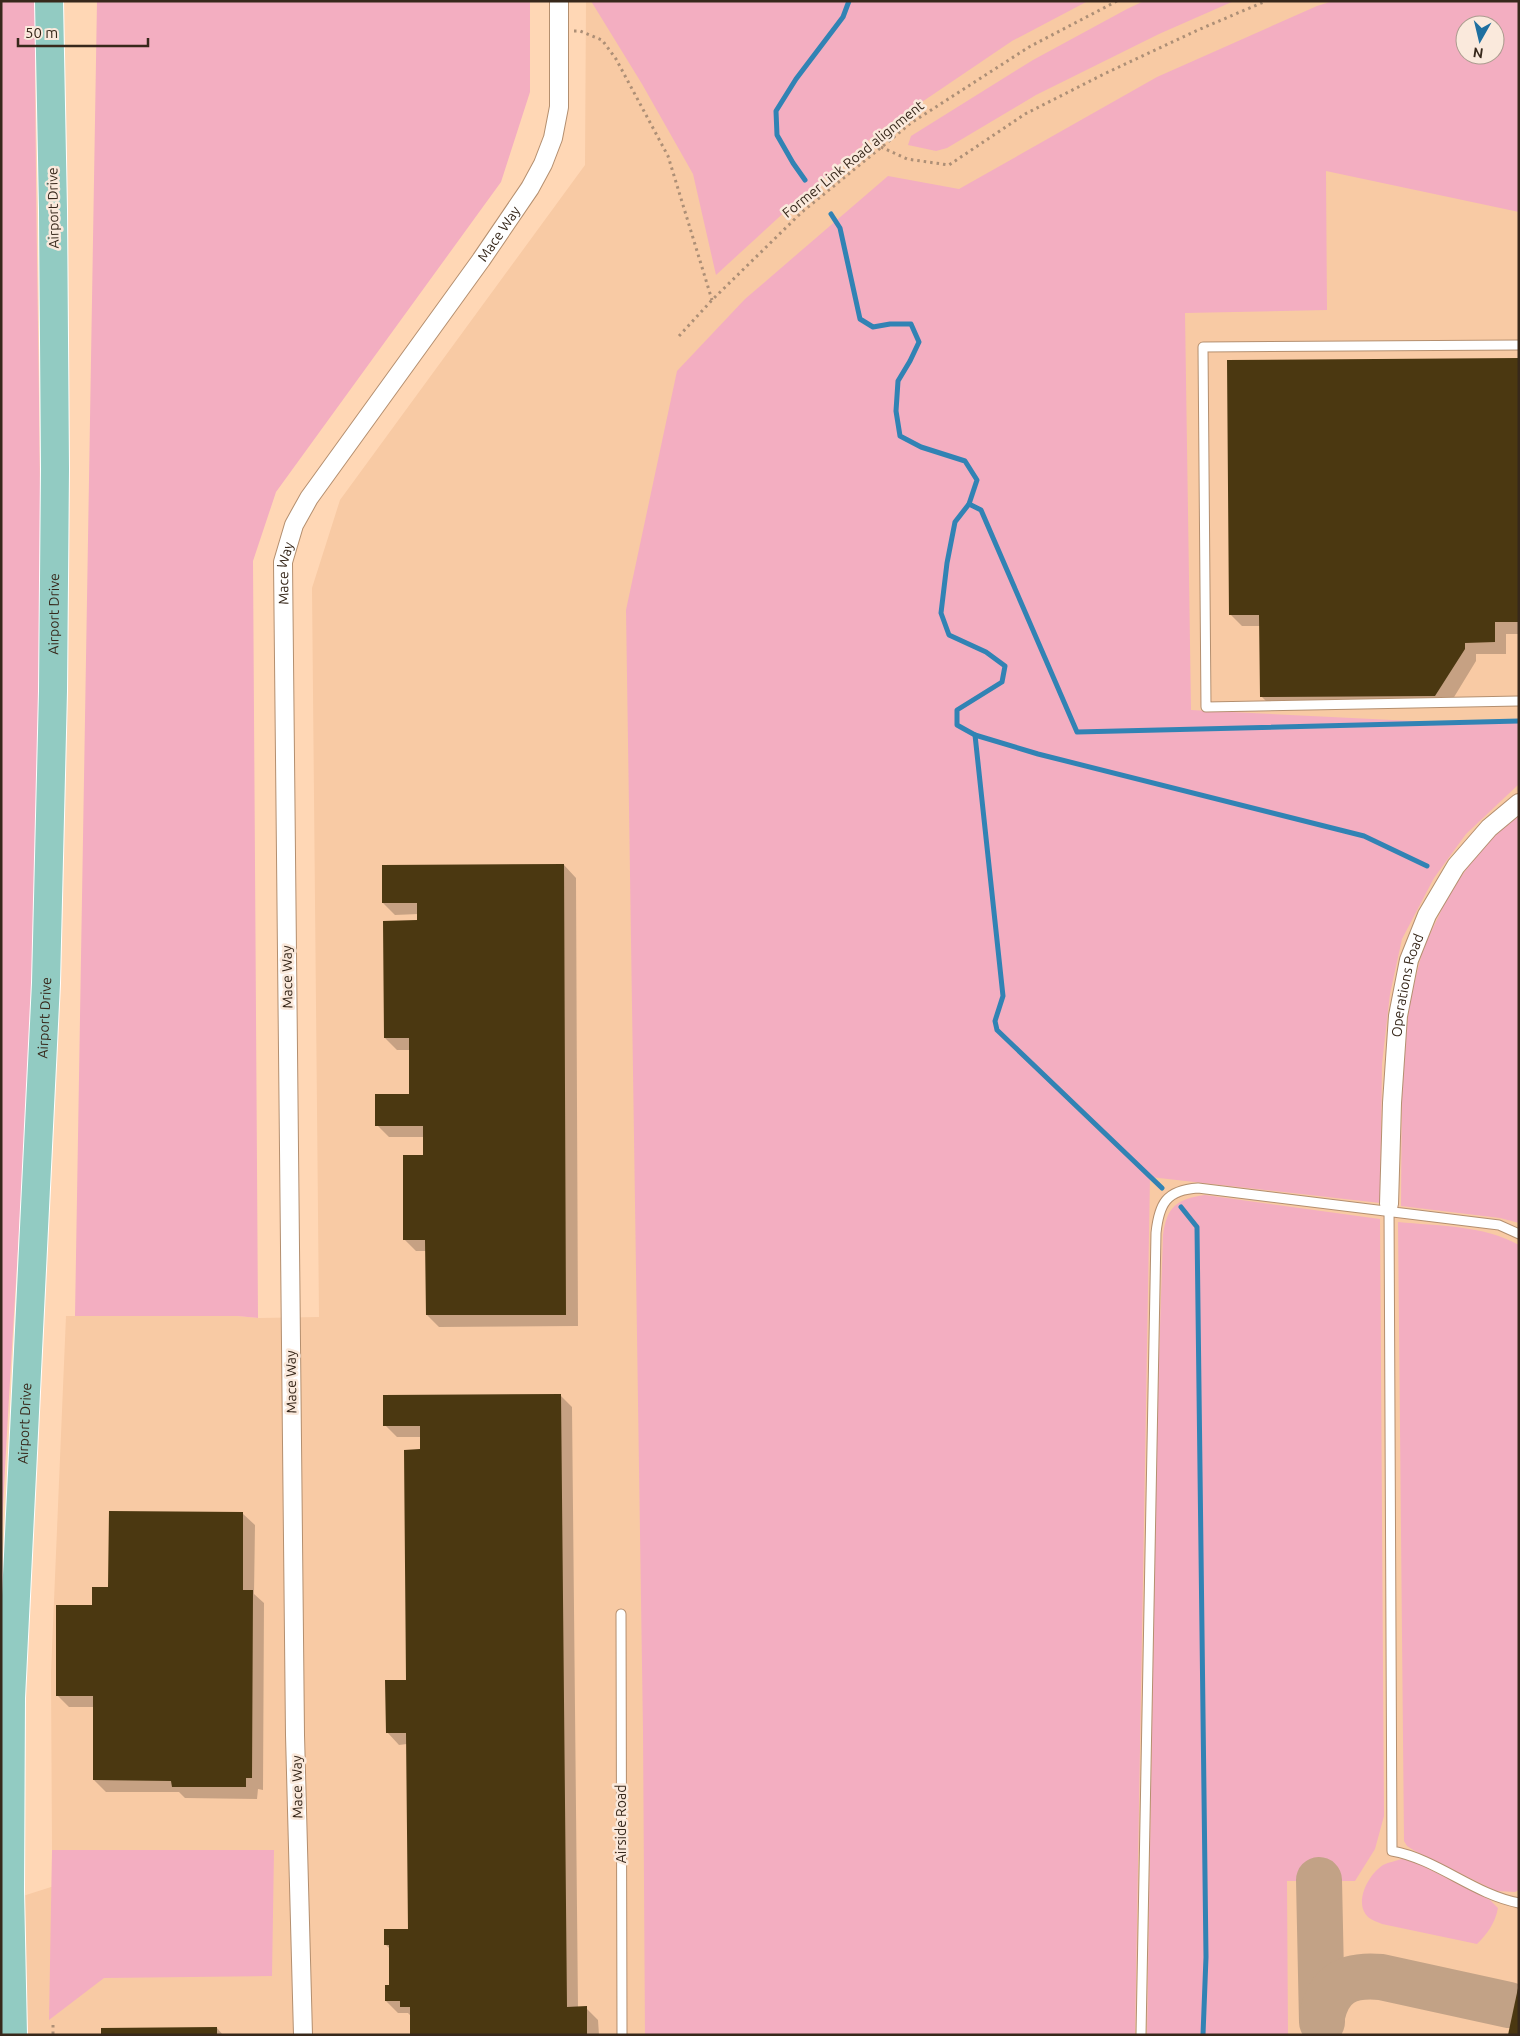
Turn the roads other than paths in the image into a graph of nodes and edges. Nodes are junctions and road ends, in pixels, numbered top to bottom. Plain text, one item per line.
1 (49, 1) edge
2 (558, 1) edge
3 (1519, 345) edge
4 (1519, 701) edge
5 (1519, 803) edge
6 (1389, 1207) junction
7 (1519, 1234) edge
8 (621, 1614) dead end
9 (1519, 1903) edge
10 (13, 2035) edge
11 (302, 2035) edge
12 (622, 2035) edge
13 (1141, 2035) edge

1 - 10 main road, Airport Drive
2 - 11 street, Mace Way
3 - 4 lane
5 - 6 street, Operations Road
6 - 7 lane
6 - 9 lane
6 - 13 lane
8 - 12 lane, Airside Road

